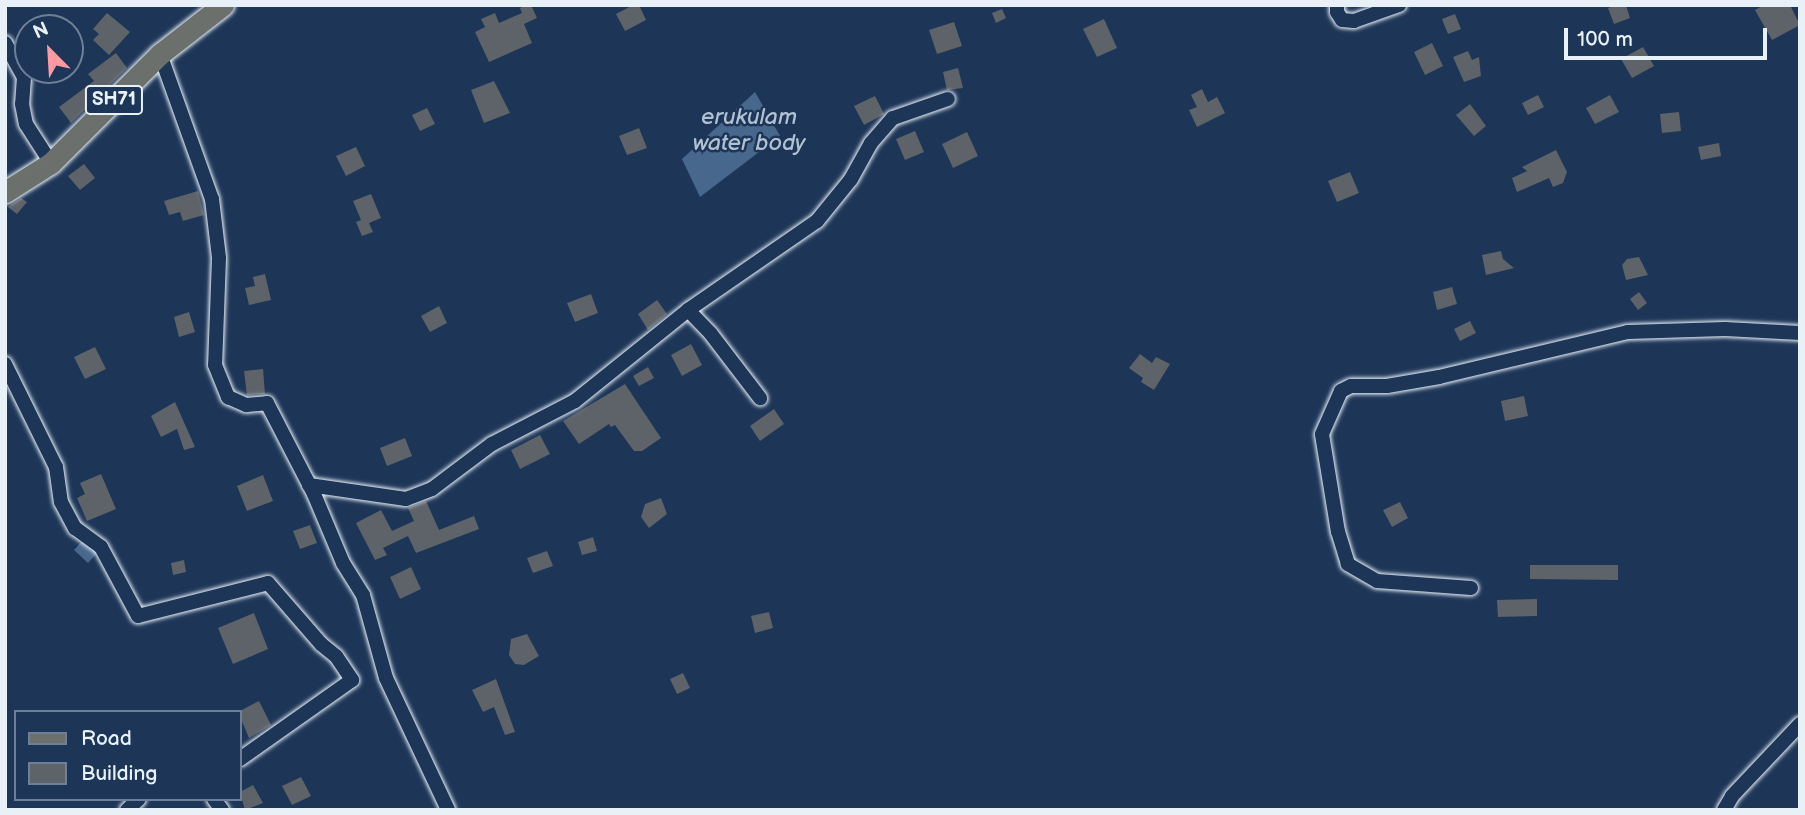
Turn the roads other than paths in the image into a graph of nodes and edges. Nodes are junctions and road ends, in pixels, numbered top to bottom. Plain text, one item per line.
1 (223, 5) edge
2 (1337, 5) edge
3 (1399, 5) edge
4 (5, 43) edge
5 (160, 54) junction
6 (948, 99) dead end
7 (51, 163) junction
8 (5, 192) edge
9 (688, 310) junction
10 (1800, 333) edge
11 (5, 364) edge
12 (760, 398) dead end
13 (309, 485) junction
14 (1471, 588) dead end
15 (1800, 724) edge
16 (242, 758) edge
17 (448, 810) edge
18 (1724, 810) edge

1 - 5 main road, SH71
2 - 3 street
4 - 7 street
5 - 7 main road, SH71
5 - 13 street
6 - 9 street
7 - 8 main road, SH71
9 - 12 street
9 - 13 street
10 - 14 street
11 - 16 street
13 - 17 street
15 - 18 street

